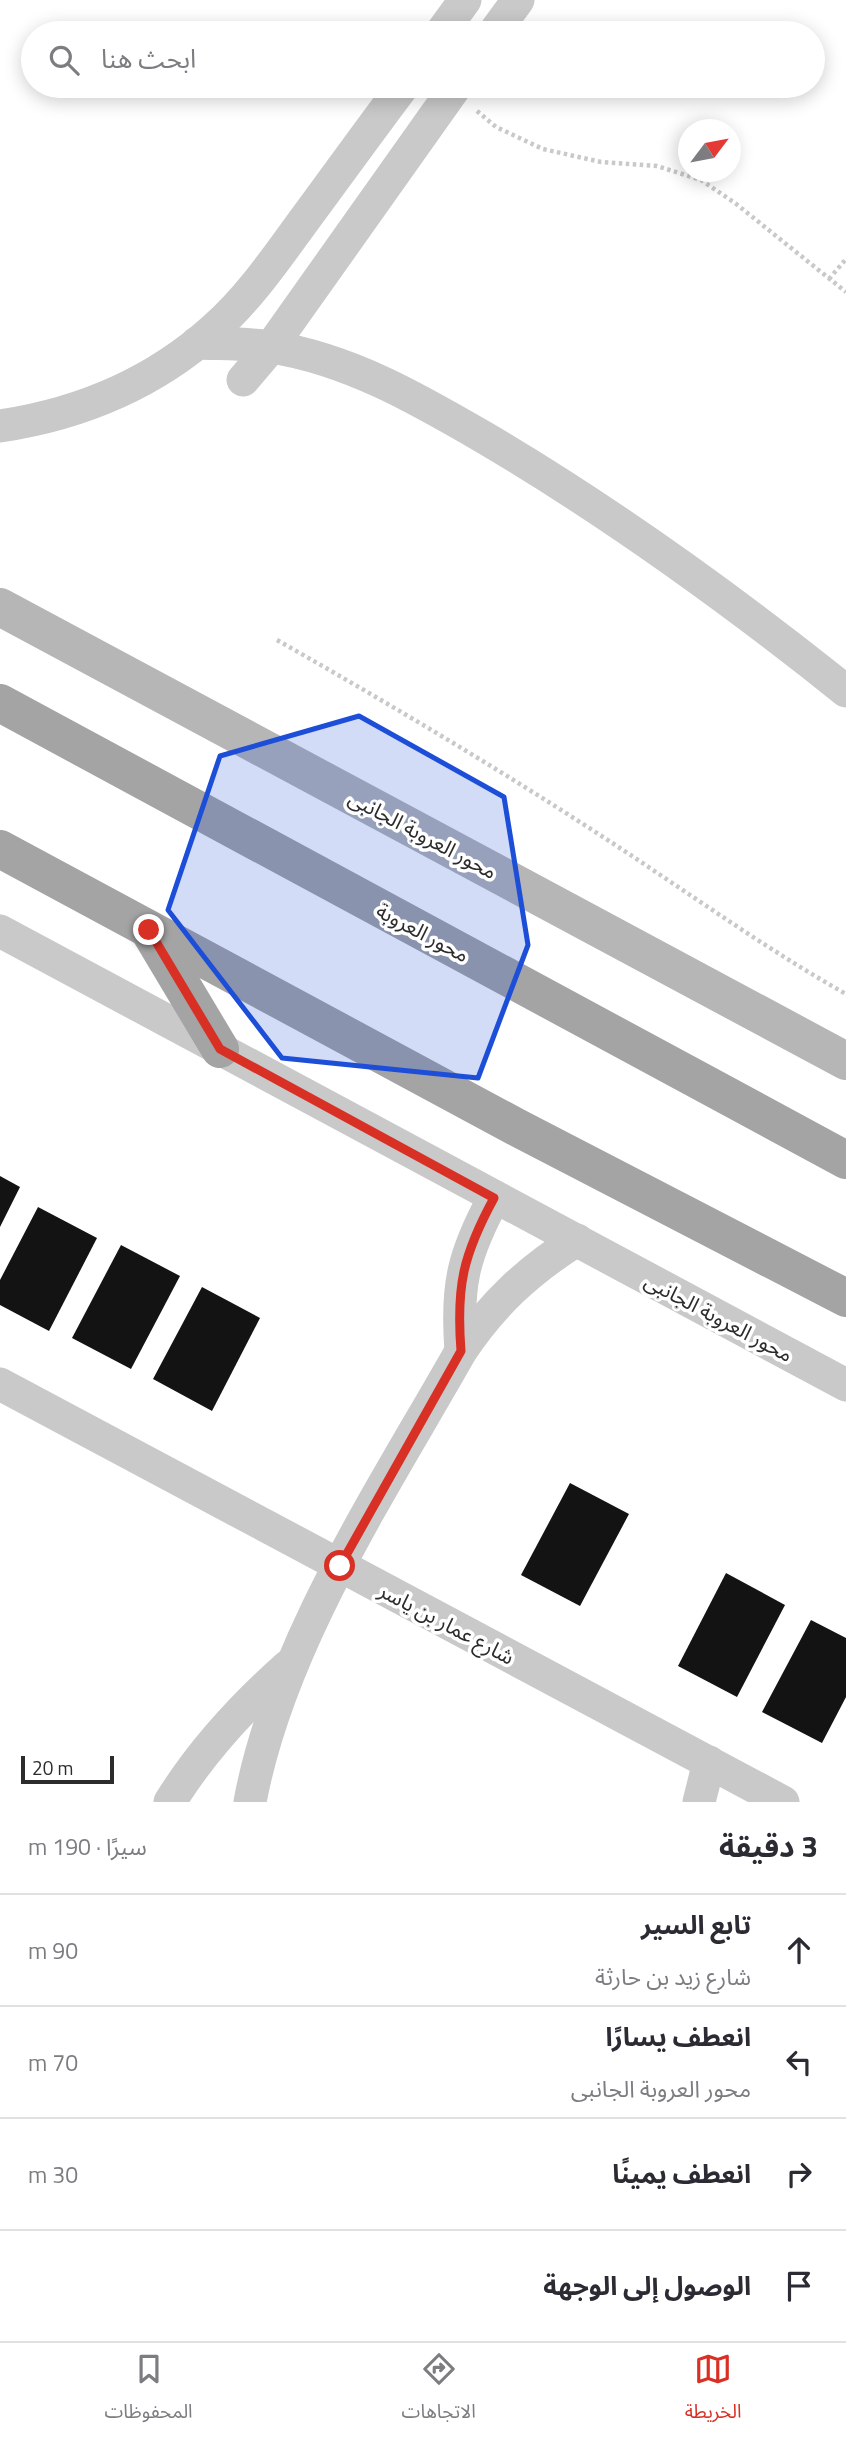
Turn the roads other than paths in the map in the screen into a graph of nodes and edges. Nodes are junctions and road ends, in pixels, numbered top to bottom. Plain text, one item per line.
1 (466, 0) edge
2 (518, 0) edge
3 (450, 21) edge
4 (503, 21) edge
5 (394, 98) edge
6 (447, 98) edge
7 (197, 343) junction
8 (271, 347) junction
9 (243, 380) dead end
10 (0, 426) edge
11 (0, 607) edge
12 (846, 691) edge
13 (0, 703) edge
14 (0, 849) edge
15 (149, 930) junction
16 (0, 931) edge
17 (220, 1049) junction
18 (846, 1061) edge
19 (846, 1160) edge
20 (494, 1198) junction
21 (577, 1240) junction
22 (846, 1298) edge
23 (461, 1351) junction
24 (0, 1384) edge
25 (846, 1385) edge
26 (340, 1566) junction
27 (295, 1659) junction
28 (709, 1762) junction
29 (170, 1802) edge
30 (250, 1802) edge
31 (699, 1802) edge
32 (783, 1802) edge

1 - 3 street
2 - 4 street
5 - 7 street
6 - 8 street
7 - 8 street
7 - 10 street
8 - 9 street
8 - 12 street
11 - 18 street, محور العروبة الجانبى
13 - 19 main road, محور العروبة
14 - 15 main road
15 - 17 main road
15 - 22 main road
16 - 17 street, محور العروبة الجانبى
17 - 20 street, محور العروبة الجانبى
20 - 21 street, محور العروبة الجانبى
20 - 23 street
21 - 23 street
21 - 25 street, محور العروبة الجانبى
23 - 26 street
24 - 26 street, شارع عمار بن ياسر
26 - 27 street
26 - 28 street, شارع عمار بن ياسر
27 - 29 street
27 - 30 street
28 - 31 street
28 - 32 street, شارع عمار بن ياسر

